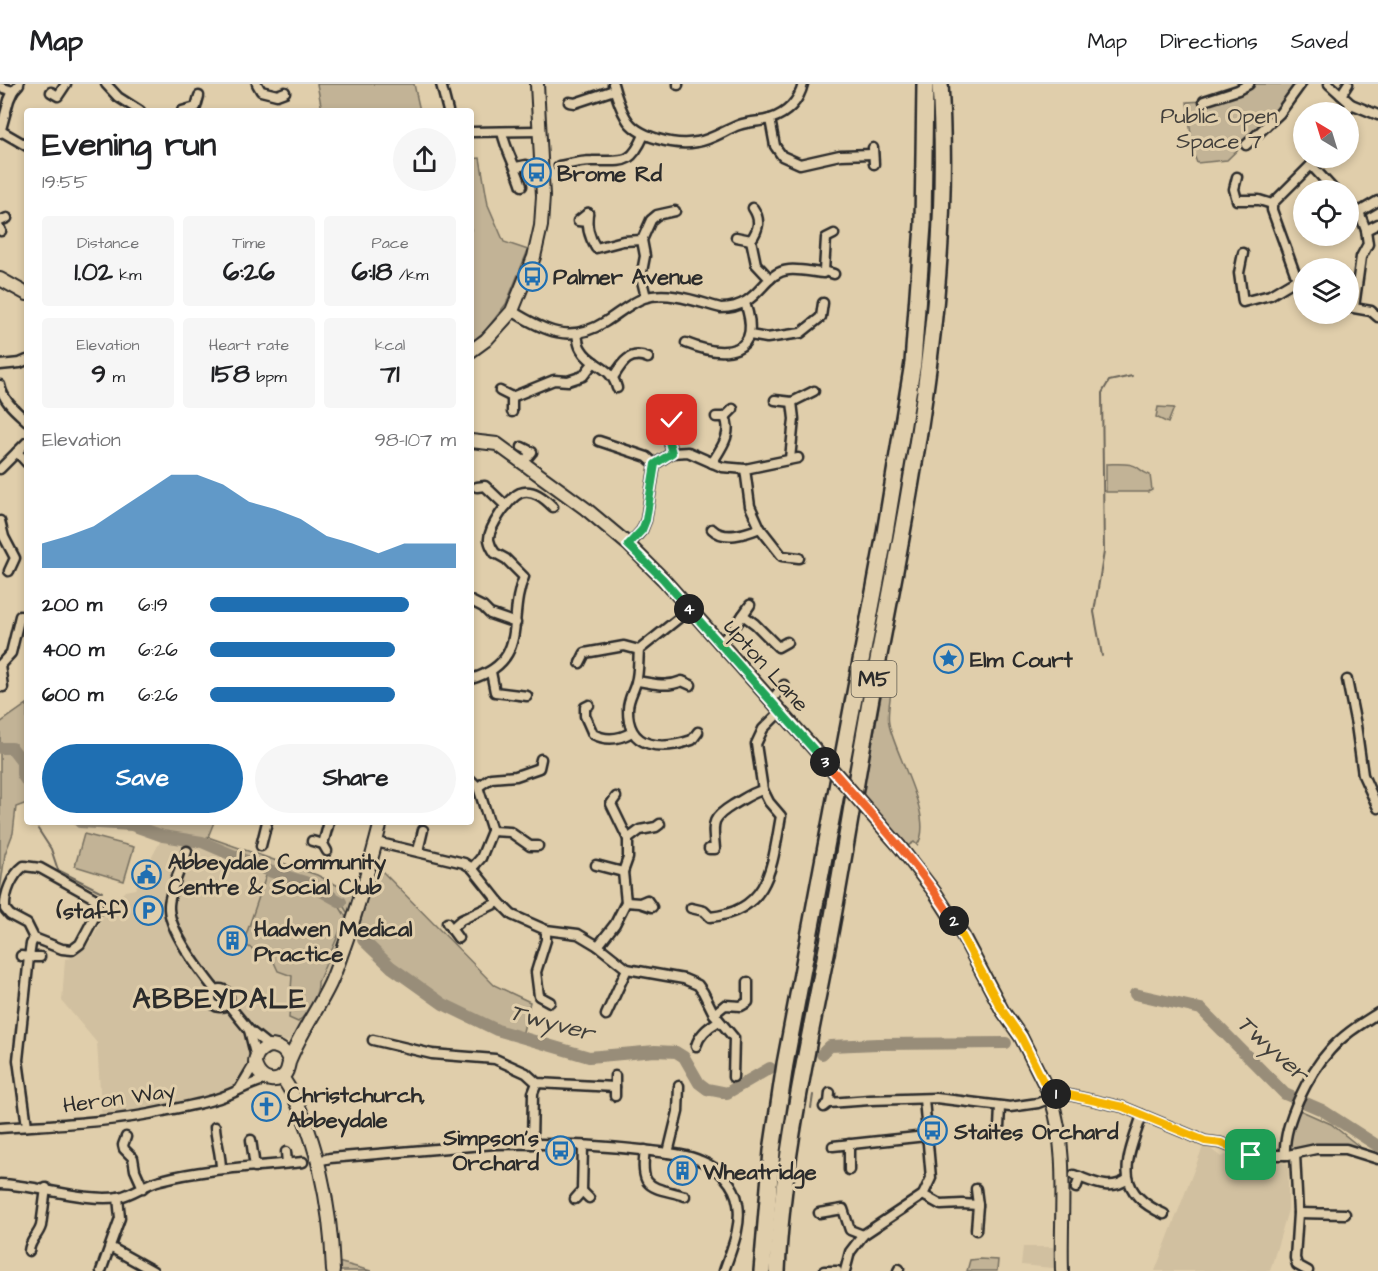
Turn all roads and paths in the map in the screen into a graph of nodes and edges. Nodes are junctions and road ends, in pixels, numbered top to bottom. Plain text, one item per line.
1 (66, 84) edge
2 (108, 84) edge
3 (257, 84) edge
4 (441, 84) edge
5 (537, 84) edge
6 (803, 84) edge
7 (925, 84) edge
8 (940, 84) edge
9 (1249, 84) edge
10 (1301, 84) edge
11 (1329, 84) edge
12 (1348, 84) edge
13 (0, 87) edge
14 (613, 87) edge
15 (16, 88) edge
16 (281, 93) dead end
17 (1341, 94) junction
18 (58, 96) dead end
19 (199, 96) dead end
20 (1204, 101) dead end
21 (569, 102) dead end
22 (1349, 102) edge
23 (1359, 107) edge
24 (135, 108) edge
25 (198, 108) edge
26 (447, 108) edge
27 (1378, 115) edge
28 (770, 119) junction
29 (539, 131) junction
30 (0, 132) edge
31 (474, 132) edge
32 (502, 132) junction
33 (644, 135) junction
34 (24, 144) edge
35 (1246, 145) dead end
36 (873, 155) dead end
37 (526, 165) dead end
38 (559, 166) dead end
39 (516, 167) junction
40 (1310, 168) edge
41 (1314, 168) edge
42 (1237, 177) dead end
43 (1325, 180) edge
44 (522, 186) dead end
45 (1378, 201) edge
46 (1272, 204) junction
47 (671, 212) dead end
48 (1359, 212) joint
49 (759, 214) dead end
50 (587, 218) dead end
51 (1378, 224) edge
52 (1366, 230) junction
53 (826, 236) dead end
54 (736, 237) dead end
55 (642, 240) junction
56 (751, 240) junction
57 (1243, 252) dead end
58 (1293, 264) edge
59 (1359, 267) edge
60 (824, 271) junction
61 (834, 274) dead end
62 (0, 279) edge
63 (770, 279) junction
64 (1293, 285) edge
65 (24, 292) edge
66 (646, 297) junction
67 (745, 303) junction
68 (1359, 309) edge
69 (512, 311) junction
70 (822, 312) dead end
71 (1378, 317) edge
72 (577, 334) junction
73 (750, 335) junction
74 (686, 343) dead end
75 (474, 349) edge
76 (645, 357) dead end
77 (24, 361) edge
78 (594, 362) junction
79 (0, 365) edge
80 (614, 376) junction
81 (0, 385) edge
82 (617, 388) dead end
83 (500, 391) dead end
84 (814, 391) dead end
85 (1, 394) edge
86 (512, 397) junction
87 (775, 400) dead end
88 (792, 402) junction
89 (733, 409) dead end
90 (512, 412) dead end
91 (24, 418) edge
92 (674, 422) dead end
93 (474, 441) edge
94 (599, 441) dead end
95 (24, 445) edge
96 (522, 447) dead end
97 (17, 452) junction
98 (672, 453) junction
99 (24, 460) edge
100 (523, 463) junction
101 (712, 463) junction
102 (655, 464) junction
103 (745, 469) junction
104 (0, 470) edge
105 (477, 487) dead end
106 (506, 506) junction
107 (553, 507) dead end
108 (0, 521) edge
109 (760, 528) junction
110 (712, 529) dead end
111 (628, 545) junction
112 (798, 558) dead end
113 (9, 571) dead end
114 (474, 602) edge
115 (750, 605) dead end
116 (689, 610) junction
117 (743, 615) junction
118 (19, 616) edge
119 (516, 623) junction
120 (787, 642) dead end
121 (720, 643) junction
122 (639, 650) junction
123 (580, 663) dead end
124 (0, 665) edge
125 (491, 672) junction
126 (474, 678) edge
127 (1347, 680) dead end
128 (637, 681) junction
129 (691, 685) dead end
130 (784, 685) dead end
131 (3, 687) dead end
132 (527, 696) dead end
133 (771, 701) junction
134 (589, 705) dead end
135 (780, 712) junction
136 (632, 732) junction
137 (698, 732) dead end
138 (541, 759) dead end
139 (474, 784) edge
140 (763, 790) junction
141 (615, 797) dead end
142 (1378, 808) edge
143 (329, 825) edge
144 (380, 825) edge
145 (658, 828) dead end
146 (268, 829) edge
147 (423, 830) dead end
148 (492, 831) junction
149 (628, 838) junction
150 (312, 841) dead end
151 (376, 842) junction
152 (261, 846) dead end
153 (538, 846) dead end
154 (715, 849) dead end
155 (187, 851) dead end
156 (418, 851) junction
157 (596, 865) dead end
158 (472, 868) junction
159 (623, 872) junction
160 (499, 902) junction
161 (626, 902) junction
162 (640, 903) dead end
163 (691, 908) dead end
164 (546, 930) junction
165 (34, 938) junction
166 (458, 938) dead end
167 (598, 946) junction
168 (25, 957) junction
169 (40, 957) dead end
170 (627, 969) junction
171 (748, 982) dead end
172 (550, 1002) dead end
173 (610, 1011) dead end
174 (1378, 1013) edge
175 (717, 1017) junction
176 (249, 1030) junction
177 (300, 1035) junction
178 (373, 1040) dead end
179 (272, 1046) junction
180 (696, 1046) dead end
181 (256, 1060) junction
182 (289, 1061) junction
183 (615, 1076) dead end
184 (282, 1077) junction
185 (733, 1077) dead end
186 (268, 1079) junction
187 (537, 1083) junction
188 (240, 1088) junction
189 (677, 1092) dead end
190 (830, 1093) dead end
191 (1051, 1097) junction
192 (924, 1099) junction
193 (1000, 1107) junction
194 (1142, 1115) junction
195 (27, 1126) junction
196 (0, 1128) edge
197 (999, 1128) dead end
198 (213, 1133) dead end
199 (926, 1136) junction
200 (126, 1137) dead end
201 (251, 1140) dead end
202 (532, 1144) junction
203 (849, 1144) junction
204 (583, 1146) junction
205 (833, 1146) dead end
206 (645, 1150) junction
207 (286, 1152) dead end
208 (668, 1153) junction
209 (1294, 1154) junction
210 (1285, 1155) junction
211 (1378, 1159) edge
212 (318, 1161) junction
213 (303, 1162) dead end
214 (287, 1163) junction
215 (255, 1167) junction
216 (221, 1169) junction
217 (849, 1170) dead end
218 (1128, 1179) junction
219 (0, 1184) edge
220 (46, 1188) junction
221 (144, 1188) junction
222 (1076, 1188) dead end
223 (976, 1189) dead end
224 (923, 1195) junction
225 (685, 1196) dead end
226 (118, 1197) junction
227 (575, 1199) dead end
228 (978, 1205) junction
229 (819, 1213) dead end
230 (1298, 1213) junction
231 (1345, 1214) dead end
232 (1160, 1215) dead end
233 (976, 1230) dead end
234 (863, 1235) junction
235 (110, 1247) junction
236 (29, 1251) dead end
237 (101, 1271) edge
238 (153, 1271) edge
239 (333, 1271) edge
240 (724, 1271) edge
241 (762, 1271) edge
242 (777, 1271) edge
243 (824, 1271) edge
244 (837, 1271) edge
245 (845, 1271) edge
246 (1062, 1271) edge
247 (1308, 1271) edge

1 - 18 street
2 - 24 street
3 - 16 street
4 - 26 street
5 - 29 street
6 - 28 street
7 - 241 highway, M5
8 - 242 highway, M5
9 - 20 street
10 - 35 street
11 - 17 street
12 - 17 street
13 - 15 street
14 - 21 street
14 - 33 street
15 - 30 street
17 - 22 street
19 - 25 street
23 - 27 street
28 - 33 street
28 - 36 street
29 - 32 street
29 - 69 street
30 - 34 street
31 - 32 street
32 - 39 street
33 - 38 street
37 - 39 street
39 - 44 street
40 - 46 street
41 - 43 street
42 - 46 street
45 - 48 street
46 - 58 street
47 - 55 street
48 - 52 street
49 - 56 street
50 - 55 street
51 - 52 street
52 - 59 street
53 - 60 street
54 - 56 street
55 - 66 street
56 - 63 street
57 - 64 street
60 - 61 street
60 - 63 street
62 - 65 street
63 - 67 street
66 - 67 street
66 - 72 street
67 - 73 street
68 - 71 street
69 - 72 street
69 - 75 street
70 - 73 street
72 - 78 street
73 - 74 street
76 - 80 street
77 - 79 street
78 - 80 street
78 - 86 street
80 - 82 street
81 - 85 street
83 - 86 street
84 - 88 street
85 - 91 street
86 - 90 street
87 - 88 street
88 - 103 street
89 - 101 street
92 - 98 street
93 - 100 street, Upton Lane
94 - 102 street
95 - 97 street
96 - 100 street
97 - 99 street
97 - 104 street
98 - 101 street
98 - 102 street
100 - 111 street, Upton Lane
101 - 103 street
102 - 111 street
103 - 109 street
105 - 106 street
106 - 107 street
106 - 119 street
108 - 113 street
109 - 110 street
109 - 112 street
111 - 116 street, Upton Lane
114 - 119 street
115 - 117 street
116 - 121 street, Upton Lane
116 - 122 street
117 - 120 street
117 - 121 street
118 - 124 street
119 - 125 street
121 - 133 street, Upton Lane
122 - 123 street
122 - 128 street
124 - 131 street
125 - 126 street
125 - 132 street
127 - 142 street
128 - 129 street
128 - 136 street
130 - 133 street
133 - 135 street, Upton Lane
134 - 136 street
135 - 140 street
135 - 191 street, Upton Lane, bridge
136 - 137 street
138 - 139 street
139 - 148 street
140 - 154 street
140 - 163 street
141 - 149 street
143 - 150 street
144 - 151 street
145 - 149 street
146 - 152 street
147 - 156 street
148 - 153 street
148 - 158 street
149 - 159 street
151 - 156 street
151 - 177 street
155 - 176 street
156 - 158 street
157 - 159 street
158 - 160 street
159 - 161 street
160 - 164 street
160 - 166 street
161 - 162 street
161 - 167 street
164 - 167 street
164 - 172 street
165 - 165 street
165 - 168 street
167 - 170 street
168 - 169 street
168 - 195 street
170 - 173 street
170 - 175 street
171 - 175 street
174 - 210 street
175 - 180 street
175 - 185 street
176 - 179 street
176 - 181 street
177 - 179 street
177 - 182 street
178 - 187 street
179 - 181 street
179 - 182 street
181 - 186 street
181 - 188 street
182 - 184 street
183 - 187 street
184 - 186 street
184 - 212 street
186 - 188 street, Heron Way
187 - 202 street
188 - 195 street, Heron Way
189 - 208 street
190 - 192 street
191 - 193 street
191 - 194 street
191 - 246 street, Upton Lane
192 - 193 street
192 - 199 street
193 - 197 street
194 - 210 street
194 - 218 street
195 - 196 street, Heron Way
198 - 216 street
199 - 203 street
199 - 224 street
200 - 221 street
201 - 215 street
202 - 204 street
202 - 212 street
203 - 205 street
203 - 217 street
204 - 206 street
204 - 227 street
206 - 208 street
206 - 225 street
207 - 214 street
208 - 240 street
209 - 210 street
209 - 211 street
209 - 230 street
212 - 239 street
213 - 214 street
214 - 215 street
215 - 216 street
216 - 221 street
218 - 222 street
218 - 232 street
219 - 220 street
220 - 226 street
220 - 236 street
221 - 226 street
223 - 228 street
224 - 228 street
224 - 234 street
226 - 235 street
228 - 233 street
229 - 234 street
230 - 231 street
230 - 247 street
234 - 245 street
235 - 237 street
235 - 238 street
243 - 244 street

